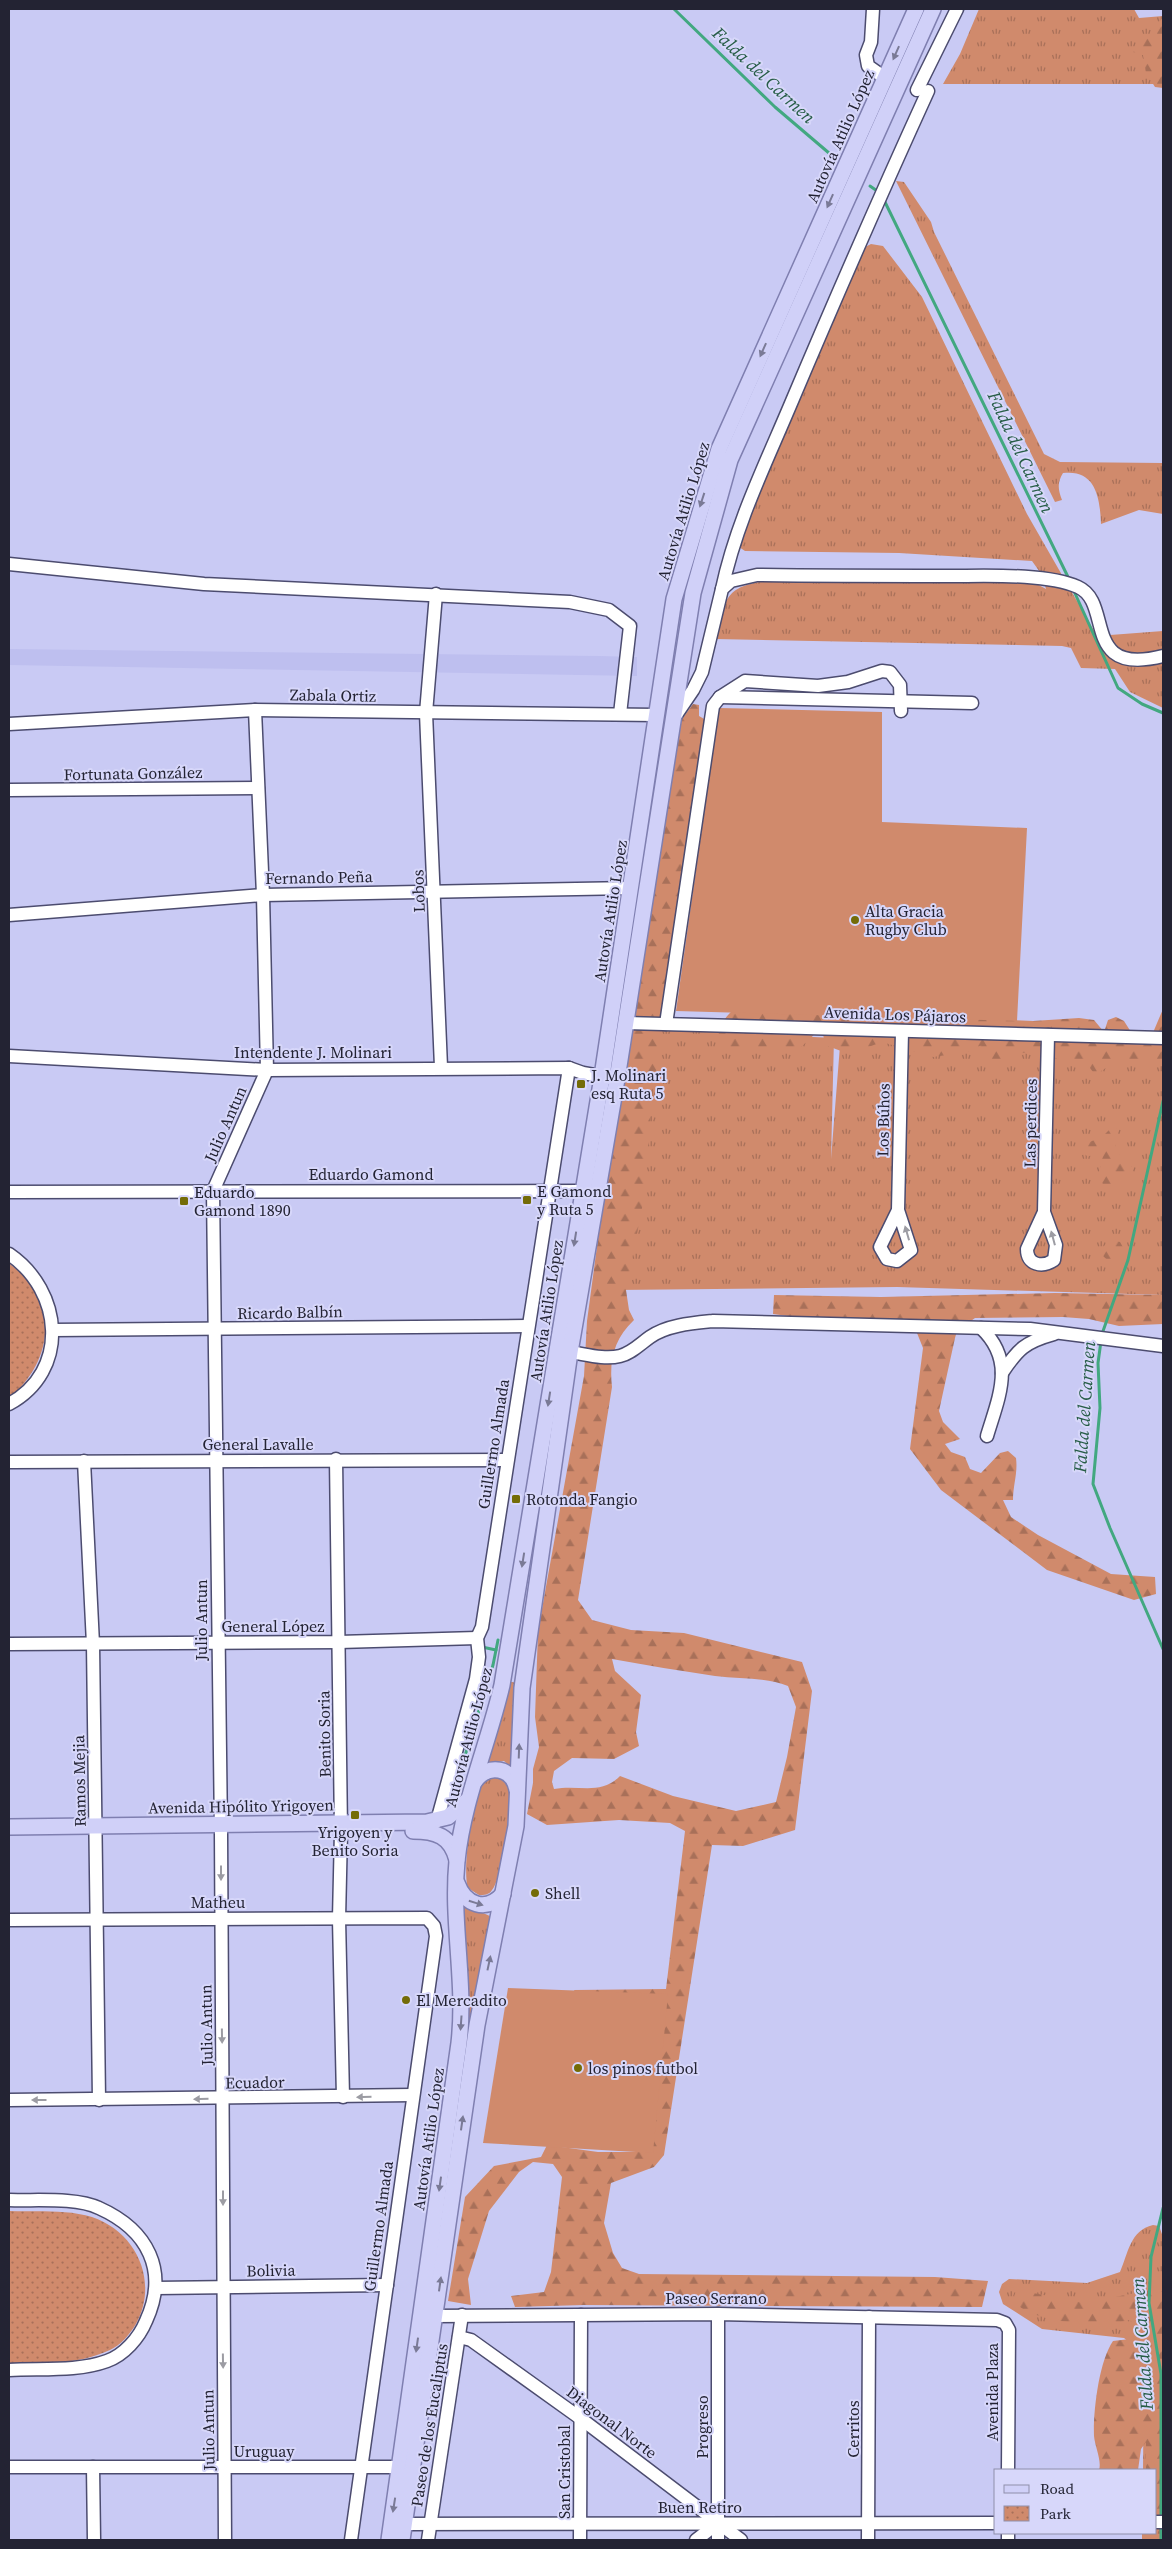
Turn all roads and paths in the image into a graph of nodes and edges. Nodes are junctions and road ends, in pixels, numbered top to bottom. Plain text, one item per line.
1 (873, 9) edge
2 (916, 9) edge
3 (933, 9) edge
4 (958, 9) edge
5 (884, 78) junction
6 (9, 564) edge
7 (722, 589) junction
8 (436, 594) junction
9 (1163, 656) edge
10 (720, 697) junction
11 (972, 703) dead end
12 (901, 706) junction
13 (255, 710) junction
14 (426, 713) junction
15 (620, 714) junction
16 (657, 714) junction
17 (674, 718) junction
18 (9, 724) edge
19 (258, 788) junction
20 (9, 790) edge
21 (631, 888) junction
22 (434, 891) junction
23 (263, 895) junction
24 (9, 915) edge
25 (626, 1023) junction
26 (666, 1024) junction
27 (902, 1031) junction
28 (1048, 1034) junction
29 (1163, 1038) edge
30 (9, 1056) edge
31 (441, 1068) junction
32 (569, 1068) junction
33 (266, 1070) junction
34 (610, 1077) junction
35 (549, 1190) junction
36 (213, 1191) junction
37 (583, 1191) junction
38 (9, 1192) edge
39 (898, 1210) dead end
40 (1044, 1212) dead end
41 (9, 1254) edge
42 (527, 1326) junction
43 (216, 1328) junction
44 (981, 1328) junction
45 (53, 1330) junction
46 (1060, 1333) junction
47 (1163, 1346) edge
48 (570, 1352) junction
49 (1002, 1373) junction
50 (9, 1404) edge
51 (987, 1436) dead end
52 (217, 1460) junction
53 (336, 1460) junction
54 (507, 1460) junction
55 (84, 1461) junction
56 (9, 1462) edge
57 (477, 1638) junction
58 (217, 1642) junction
59 (339, 1642) junction
60 (9, 1644) edge
61 (93, 1644) junction
62 (474, 1781) junction
63 (517, 1794) junction
64 (468, 1800) junction
65 (437, 1821) junction
66 (341, 1826) junction
67 (9, 1827) edge
68 (220, 1829) junction
69 (96, 1831) junction
70 (9, 1836) edge
71 (457, 1862) junction
72 (456, 1882) junction
73 (503, 1894) junction
74 (427, 1918) joint
75 (96, 1919) junction
76 (221, 1919) junction
77 (339, 1919) junction
78 (9, 1920) edge
79 (412, 2096) junction
80 (343, 2097) junction
81 (223, 2098) junction
82 (9, 2100) edge
83 (99, 2100) junction
84 (9, 2200) edge
85 (386, 2285) junction
86 (222, 2287) junction
87 (156, 2288) junction
88 (718, 2314) junction
89 (462, 2315) junction
90 (581, 2315) junction
91 (435, 2316) junction
92 (869, 2317) junction
93 (997, 2320) joint
94 (459, 2337) junction
95 (9, 2370) edge
96 (580, 2418) junction
97 (9, 2467) edge
98 (93, 2467) junction
99 (362, 2467) junction
100 (400, 2467) junction
101 (224, 2468) junction
102 (1008, 2469) edge
103 (994, 2522) edge
104 (580, 2523) junction
105 (718, 2523) junction
106 (868, 2523) junction
107 (405, 2524) junction
108 (430, 2524) junction
109 (94, 2540) edge
110 (225, 2540) edge
111 (351, 2540) edge
112 (389, 2540) edge
113 (402, 2540) edge
114 (428, 2540) edge
115 (580, 2540) edge
116 (696, 2540) edge
117 (718, 2540) edge
118 (741, 2540) edge
119 (868, 2540) edge

1 - 5 street
2 -> 5 main road, Autovía Atilio López
3 - 17 main road, Autovía Atilio López
4 - 7 street
5 -> 16 main road, Autovía Atilio López
6 - 8 street
7 - 9 street
7 - 17 street
8 - 14 street, Lobos
8 - 15 street
10 - 12 street
10 - 12 street
10 - 26 street
11 - 12 street
13 - 14 street, Zabala Ortiz
13 - 18 street, Zabala Ortiz
13 - 19 street, Julio Antun
14 - 15 street, Zabala Ortiz
14 - 22 street, Lobos
15 - 16 street, Zabala Ortiz
16 - 21 main road, Autovía Atilio López
17 - 25 main road, Autovía Atilio López
19 - 20 street, Fortunata González
19 - 23 street, Julio Antun
21 - 22 street, Fernando Peña
21 - 34 main road, Autovía Atilio López
22 - 23 street, Fernando Peña
22 - 31 street, Lobos
23 - 24 street, Fernando Peña
23 - 33 street, Julio Antun
25 - 26 street, Avenida Los Pájaros
25 - 34 main road, Autovía Atilio López
26 - 27 street, Avenida Los Pájaros
27 - 28 street, Avenida Los Pájaros
27 - 39 street, Los Búhos
28 - 29 street, Avenida Los Pájaros
28 - 40 street, Las perdices
30 - 33 street, Intendente J. Molinari
31 - 32 street, Intendente J. Molinari
31 - 33 street, Intendente J. Molinari
32 - 34 street, Intendente J. Molinari
32 - 35 street, Guillermo Almada
33 - 36 street, Julio Antun
34 - 37 main road, Autovía Atilio López
34 - 48 main road, Autovía Atilio López
35 - 36 street, Eduardo Gamond
35 - 37 street, Eduardo Gamond
35 - 42 street, Guillermo Almada
36 - 38 street, Eduardo Gamond
36 - 43 street, Julio Antun
37 -> 62 main road, Autovía Atilio López
41 - 45 street
42 - 43 street, Ricardo Balbín
42 - 54 street, Guillermo Almada
43 - 45 street, Ricardo Balbín
43 - 52 street, Julio Antun
44 - 46 street
44 - 48 street
44 - 49 street
45 - 50 street
46 - 47 street
46 - 49 street
63 -> 48 main road, Autovía Atilio López
49 - 51 street
52 - 53 street, General Lavalle
52 - 55 street, General Lavalle
52 - 58 street, Julio Antun
53 - 54 street, General Lavalle
53 - 59 street, Benito Soria
54 - 57 street, Guillermo Almada
55 - 56 street, General Lavalle
55 - 61 street, Ramos Mejia
57 - 59 street, General López
57 - 65 street, Guillermo Almada
58 - 59 street, General López
58 - 61 street, General López
58 - 68 street, Julio Antun
59 - 66 street, Benito Soria
60 - 61 street, General López
61 - 69 street, Ramos Mejia
62 - 63 main road
62 - 64 main road, Autovía Atilio López
63 - 73 main road, Autovía Atilio López
64 - 65 main road
64 - 71 main road, Autovía Atilio López
65 - 66 main road, Avenida Hipólito Yrigoyen
66 - 68 main road, Avenida Hipólito Yrigoyen
66 - 71 main road, Avenida Hipólito Yrigoyen
66 - 77 street, Benito Soria
67 - 69 main road, Avenida Hipólito Yrigoyen
68 - 69 main road, Avenida Hipólito Yrigoyen
68 -> 76 street, Julio Antun
69 - 70 main road, Avenida Hipólito Yrigoyen
69 - 75 street, Ramos Mejia
71 - 72 main road, Autovía Atilio López
72 -> 73 main road
72 -> 100 main road, Autovía Atilio López
91 -> 73 main road, Autovía Atilio López
74 - 77 street, Matheu
74 - 79 street, Guillermo Almada
75 - 76 street, Matheu
75 - 78 street, Matheu
75 - 83 street, Ramos Mejia
76 - 77 street, Matheu
76 -> 81 street, Julio Antun
77 - 80 street, Benito Soria
79 -> 80 street, Ecuador
79 - 85 street, Guillermo Almada
80 - 81 street, Ecuador
81 -> 83 street, Ecuador
81 -> 86 street, Julio Antun
83 -> 82 street, Ecuador
84 - 87 street
85 - 86 street, Bolivia
85 - 99 street, Guillermo Almada
86 - 87 street, Bolivia
86 -> 101 street, Julio Antun
87 - 95 street
88 - 90 street, Paseo Serrano
88 - 92 street, Paseo Serrano
88 - 105 street, Progreso
89 - 90 street, Paseo Serrano
89 - 91 street, Paseo Serrano
89 - 94 street, Paseo de los Eucaliptus
90 - 96 street, San Cristobal
91 - 107 main road, Autovía Atilio López
92 - 93 street, Paseo Serrano
92 - 106 street, Cerritos
93 - 102 street, Avenida Plaza
94 - 96 street, Diagonal Norte
94 - 108 street, Paseo de los Eucaliptus
96 - 104 street, San Cristobal
96 - 105 street, Diagonal Norte
97 - 98 street, Uruguay
98 - 101 street, Uruguay
98 - 109 street
99 - 100 street, Uruguay
99 - 101 street, Uruguay
99 - 111 street, Guillermo Almada
100 -> 112 main road, Autovía Atilio López
101 - 110 street, Julio Antun
103 - 106 street, Buen Retiro
104 - 105 street, Buen Retiro
104 - 108 street, Buen Retiro
104 - 115 street, San Cristobal
105 - 106 street, Buen Retiro
105 - 116 street
105 - 117 street, Progreso
105 - 118 street, Diagonal Norte
106 - 119 street, Cerritos
107 - 108 street, Buen Retiro
107 - 113 main road, Autovía Atilio López
108 - 114 street, Paseo de los Eucaliptus

